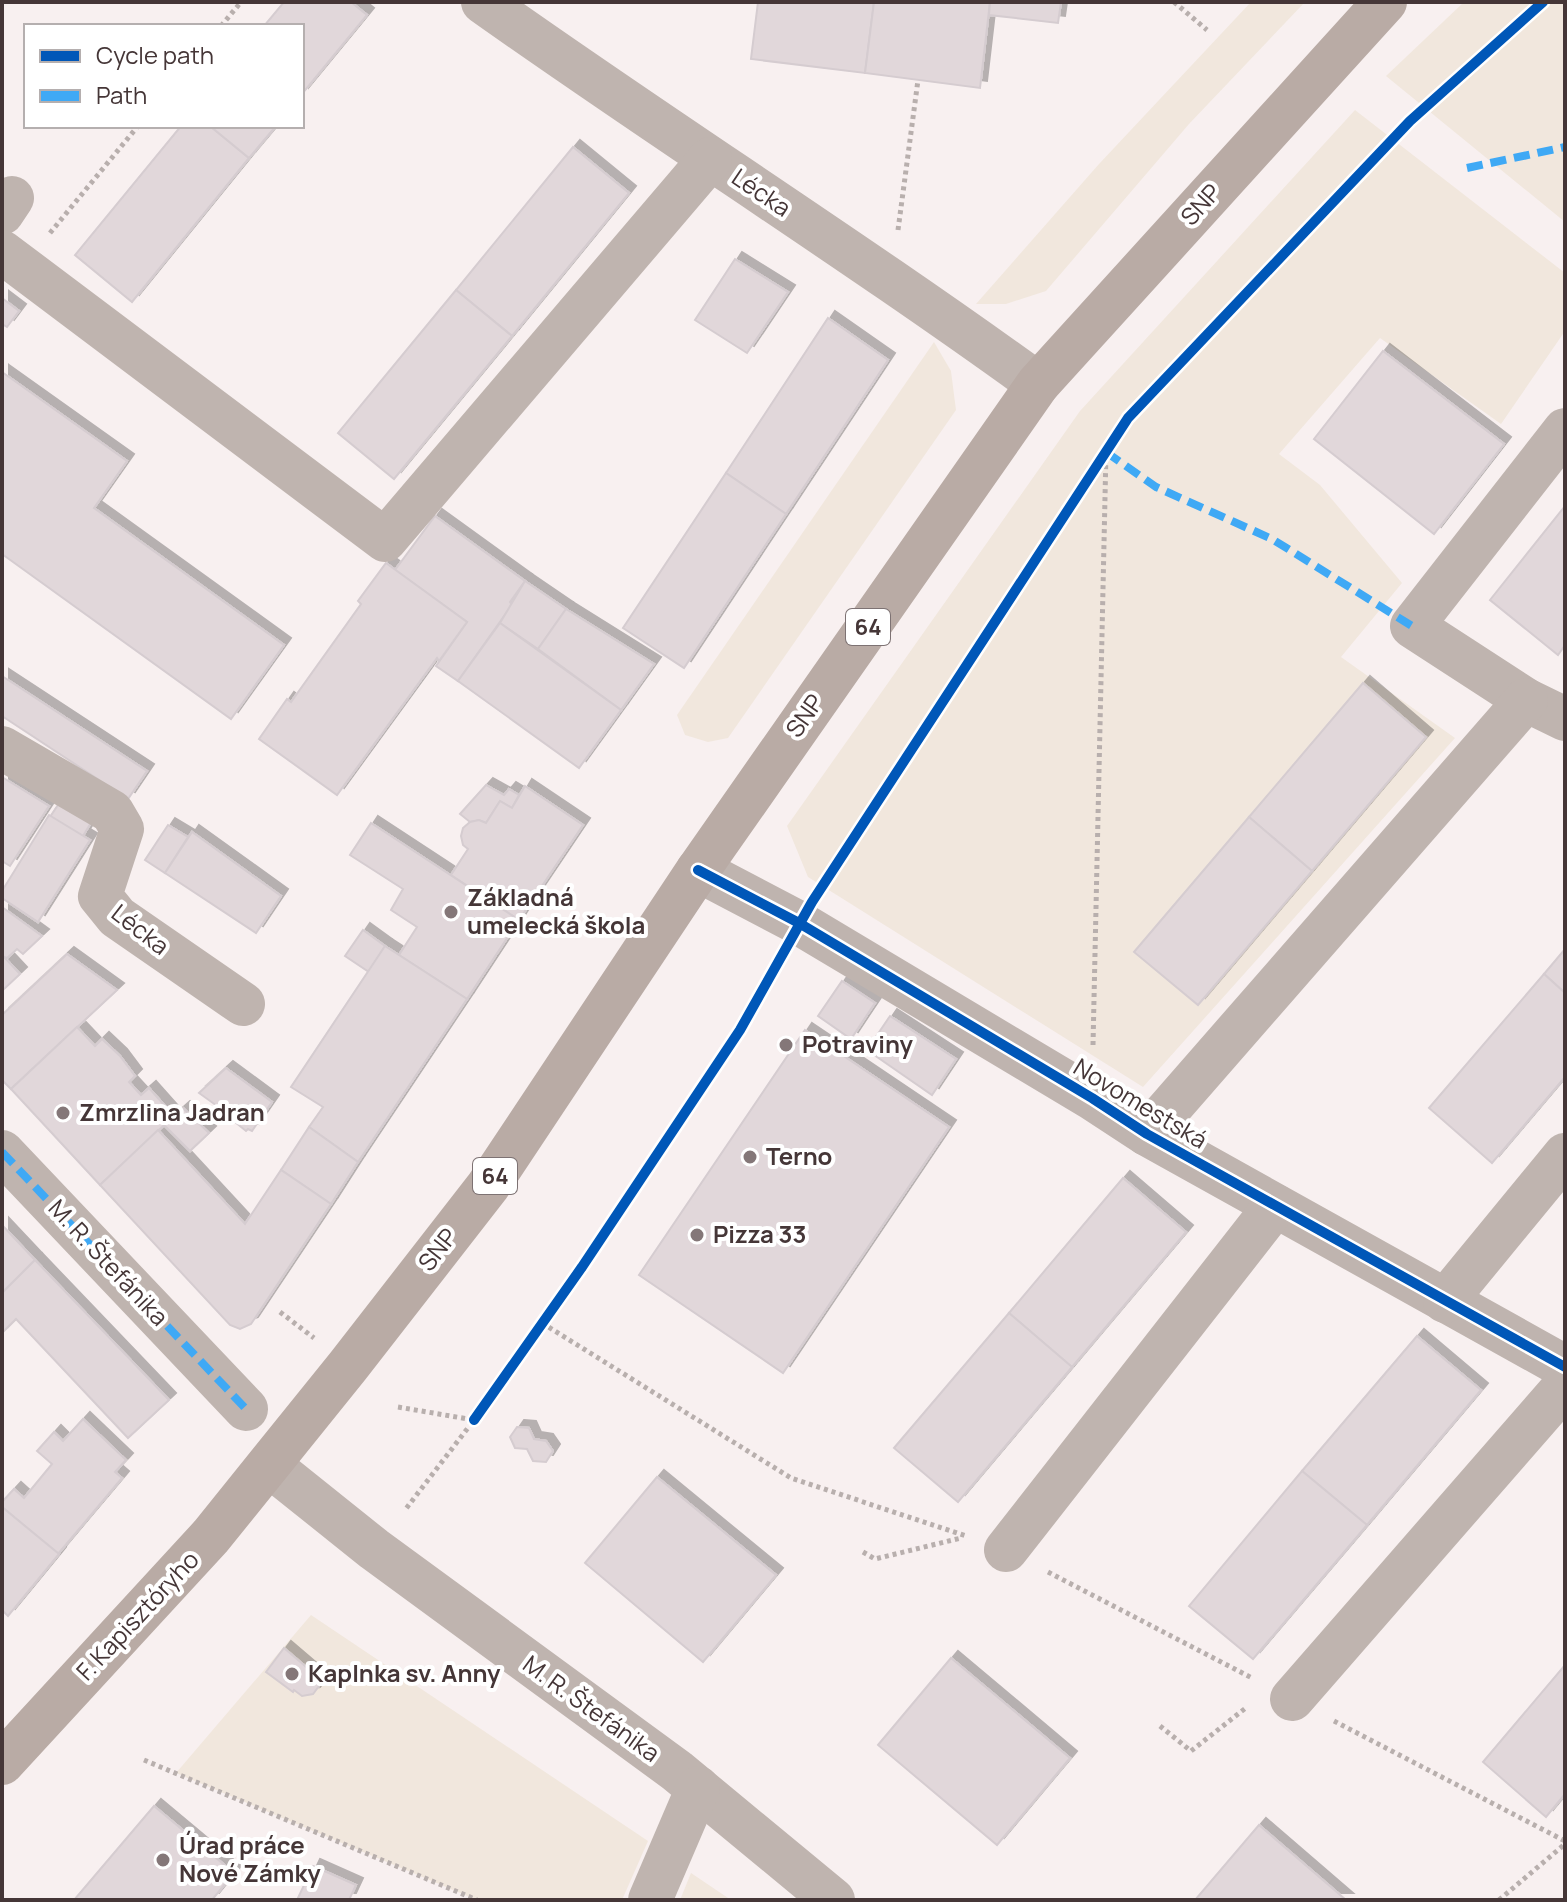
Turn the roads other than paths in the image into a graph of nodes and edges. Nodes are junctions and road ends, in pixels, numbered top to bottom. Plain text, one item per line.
1 (483, 2) edge
2 (1385, 2) edge
3 (710, 159) junction
4 (12, 260) edge
5 (1038, 384) junction
6 (1565, 430) edge
7 (1526, 700) junction
8 (1565, 719) edge
9 (2, 748) edge
10 (698, 870) junction
11 (243, 1004) dead end
12 (1147, 1134) junction
13 (2, 1152) edge
14 (1565, 1155) edge
15 (1275, 1206) junction
16 (1445, 1301) junction
17 (1565, 1367) edge
18 (1565, 1386) edge
19 (246, 1409) dead end
20 (269, 1465) junction
21 (986, 1544) road end
22 (1281, 1694) road end
23 (2, 1763) edge
24 (698, 1788) junction
25 (650, 1900) edge
26 (833, 1900) edge

1 - 3 street, Lécka
2 - 5 main road, SNP / 64
3 - 4 street
3 - 5 street, Lécka
5 - 10 main road, SNP / 64
6 - 7 street
7 - 8 street
7 - 12 street
9 - 11 street, Lécka
10 - 12 street, Novomestská
10 - 20 main road, SNP / 64
12 - 15 street, Novomestská
13 - 19 street, M. R. Štefánika
14 - 16 street
15 - 16 street, Novomestská
15 - 21 street
16 - 17 street, Novomestská
18 - 22 street
20 - 23 main road, F. Kapisztóryho / 64
20 - 24 street, M. R. Štefánika
24 - 25 street
24 - 26 street, M. R. Štefánika

